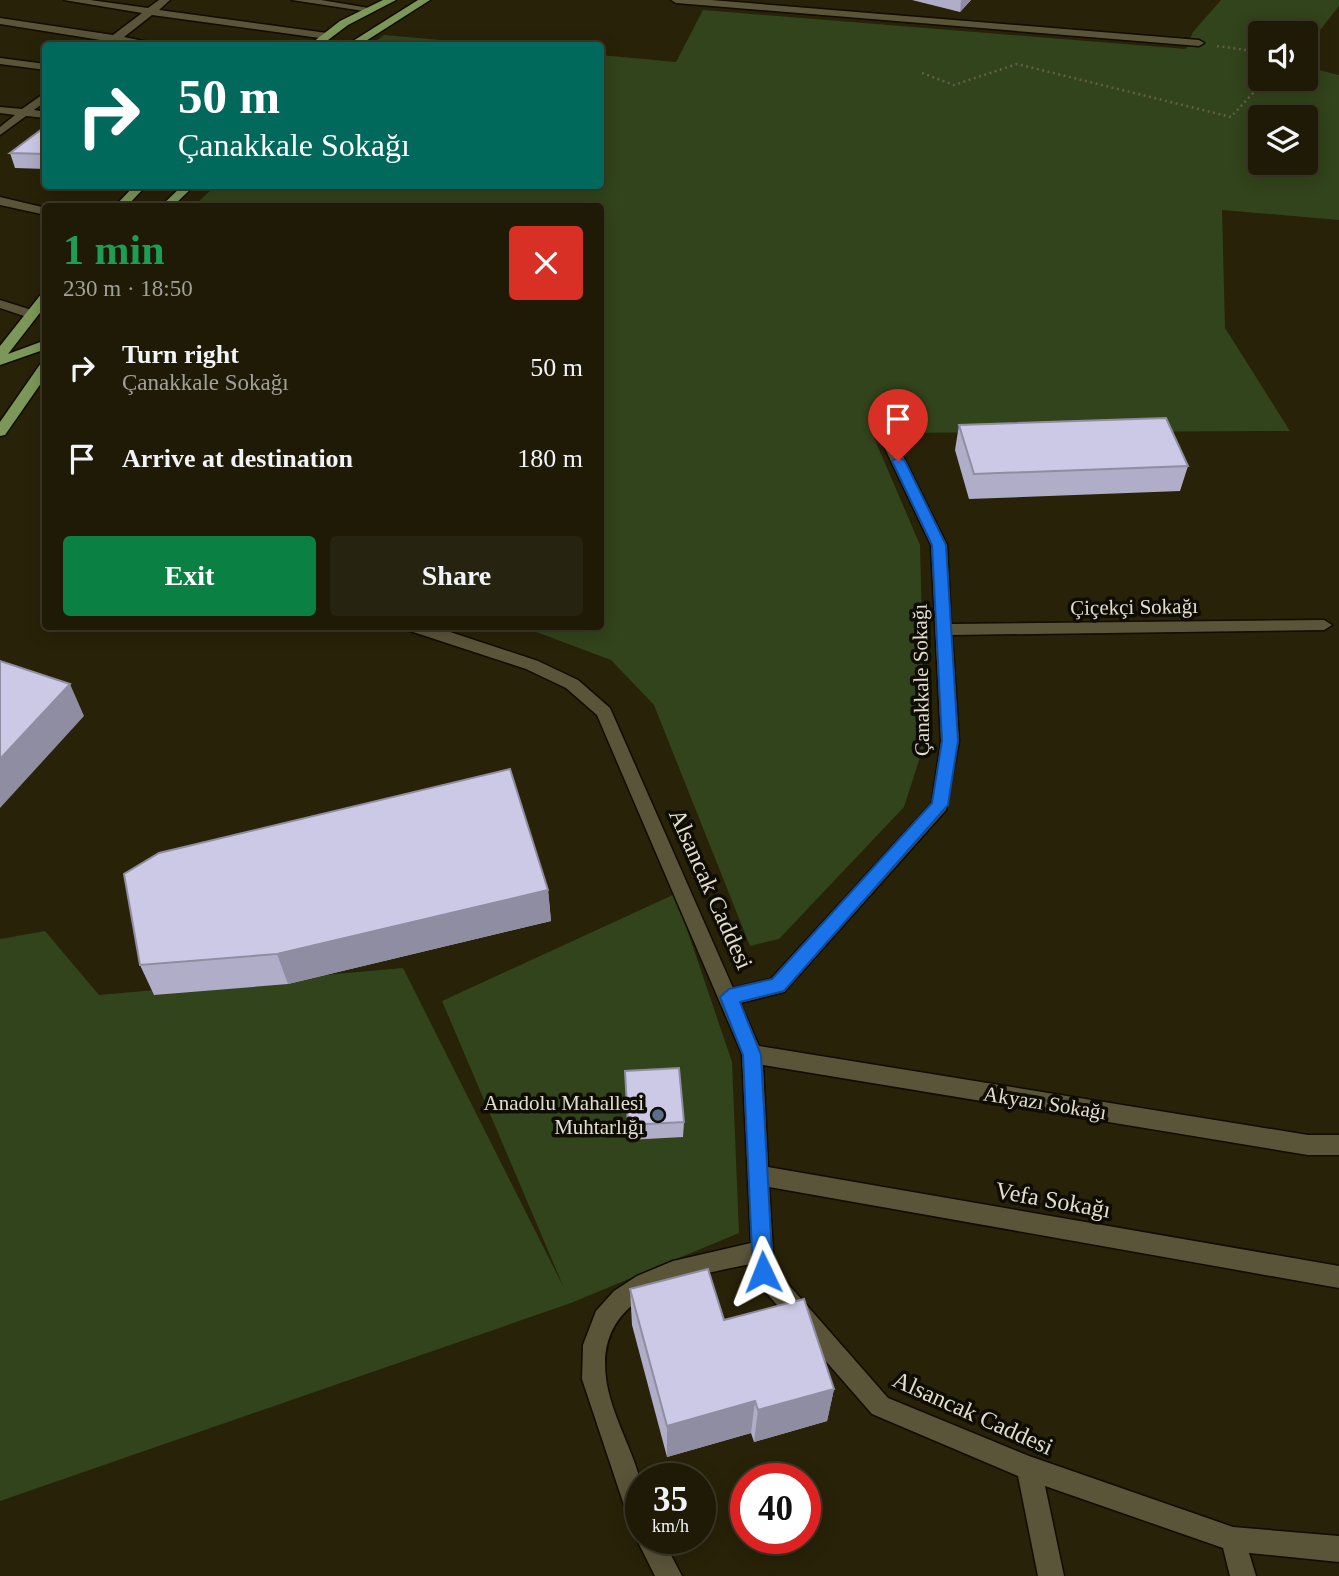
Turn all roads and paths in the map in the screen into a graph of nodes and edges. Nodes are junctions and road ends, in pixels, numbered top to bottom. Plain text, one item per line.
1 (69, 0) edge
2 (165, 0) edge
3 (297, 0) edge
4 (390, 0) edge
5 (425, 0) edge
6 (676, 0) edge
7 (370, 9) junction
8 (147, 13) junction
9 (0, 21) edge
10 (327, 36) junction
11 (112, 42) edge
12 (319, 42) edge
13 (357, 42) edge
14 (1199, 43) joint
15 (1248, 50) edge
16 (0, 61) edge
17 (42, 66) edge
18 (922, 73) dead end
19 (1255, 91) edge
20 (42, 98) edge
21 (0, 110) edge
22 (25, 111) junction
23 (42, 114) edge
24 (0, 132) edge
25 (138, 189) edge
26 (185, 189) edge
27 (0, 201) edge
28 (124, 203) edge
29 (170, 203) edge
30 (42, 211) edge
31 (42, 300) edge
32 (0, 304) edge
33 (30, 314) junction
34 (42, 345) edge
35 (0, 355) edge
36 (0, 361) edge
37 (42, 372) edge
38 (42, 391) edge
39 (0, 432) edge
40 (888, 440) dead end
41 (1324, 625) dead end
42 (425, 630) edge
43 (944, 630) junction
44 (729, 997) junction
45 (752, 1055) junction
46 (1339, 1145) edge
47 (758, 1175) junction
48 (762, 1251) junction
49 (1339, 1277) edge
50 (1029, 1468) junction
51 (625, 1472) edge
52 (1233, 1539) junction
53 (1339, 1549) edge
54 (656, 1554) edge
55 (668, 1576) edge
56 (1051, 1576) edge
57 (1243, 1576) edge

1 - 8 street
2 - 8 street
3 - 7 street
4 - 7 main road
5 - 13 main road
6 - 14 street
7 - 10 main road
8 - 10 street
8 - 11 street
9 - 11 street
10 - 12 main road
14 - 15 path
16 - 17 street
18 - 19 path
20 - 22 street
21 - 22 street
22 - 23 street
22 - 24 street
25 - 28 main road
26 - 29 main road
27 - 30 street
31 - 33 main road
32 - 33 street
33 - 35 main road
34 - 36 main road
37 - 39 main road
38 - 39 main road
40 - 43 street, Çanakkale Sokağı
41 - 43 street, Çiçekçi Sokağı
42 - 44 street, Alsancak Caddesi
43 - 44 street, Çanakkale Sokağı
44 - 45 street, Alsancak Caddesi
45 - 46 street, Akyazı Sokağı
45 - 47 street, Alsancak Caddesi
47 - 48 street, Alsancak Caddesi
47 - 49 street, Vefa Sokağı
48 - 50 street, Alsancak Caddesi
48 - 51 street
50 - 52 street, Alsancak Caddesi
50 - 56 street
52 - 53 street, Alsancak Caddesi
52 - 57 street
54 - 55 street

